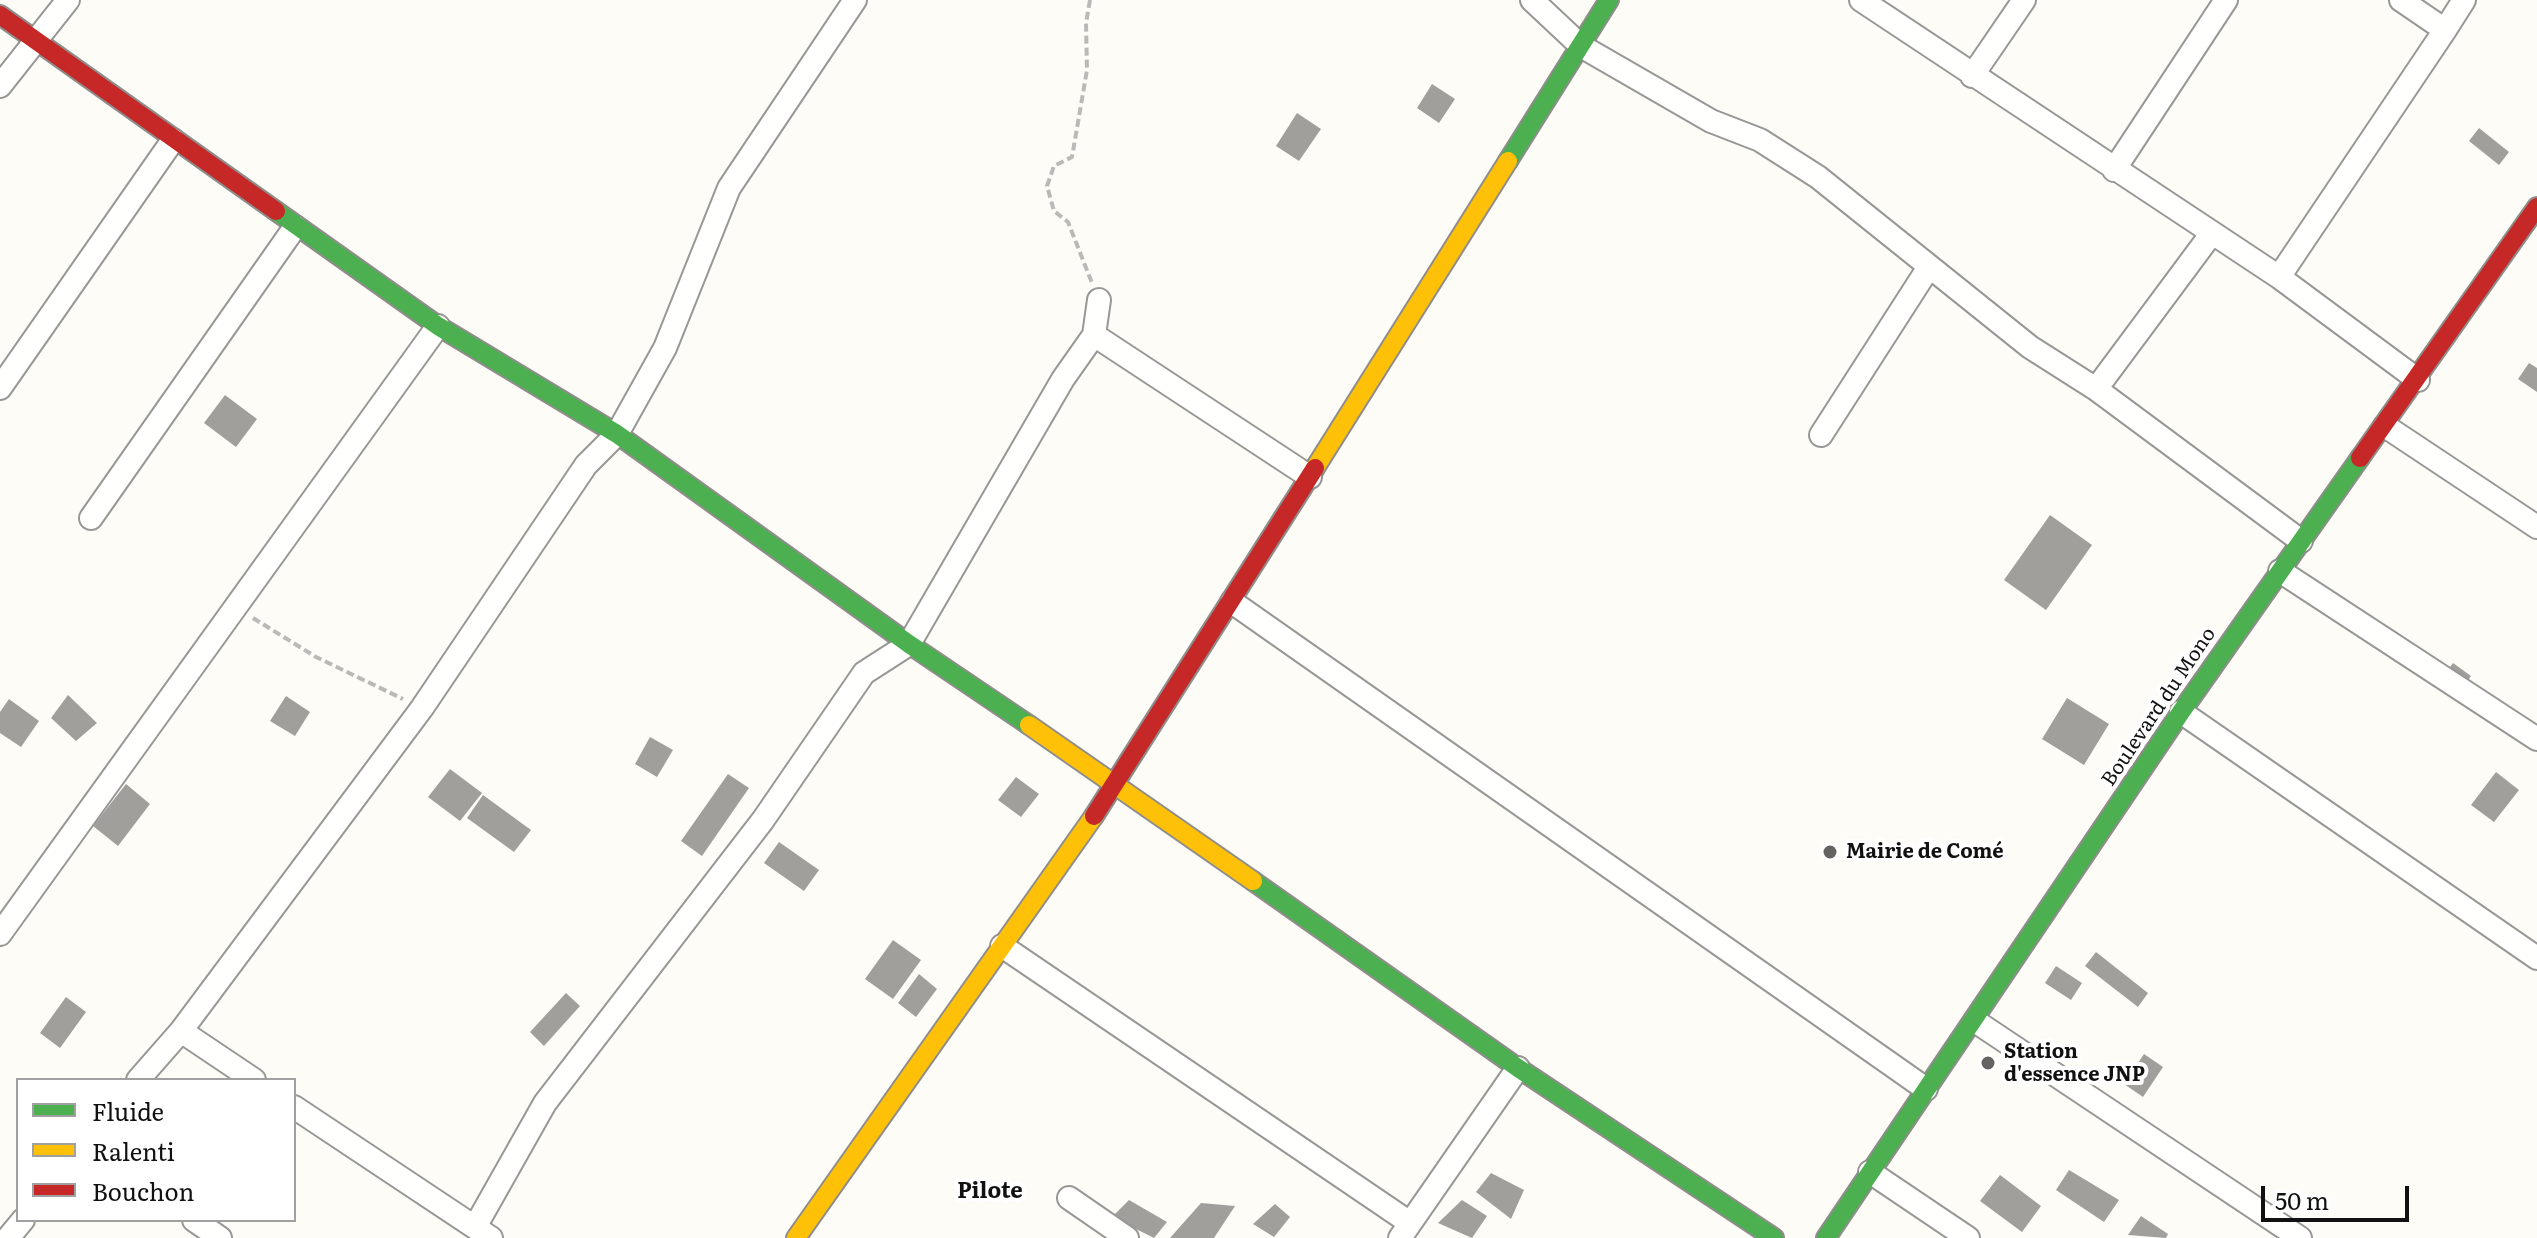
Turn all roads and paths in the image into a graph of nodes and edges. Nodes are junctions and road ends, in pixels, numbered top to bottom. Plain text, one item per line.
1 (68, 0) edge
2 (855, 0) edge
3 (1090, 0) edge
4 (1532, 0) edge
5 (1609, 0) edge
6 (1861, 0) edge
7 (2024, 0) edge
8 (2226, 0) edge
9 (2401, 0) edge
10 (2464, 0) edge
11 (0, 15) edge
12 (2445, 30) junction
13 (37, 43) junction
14 (1581, 46) junction
15 (1972, 76) junction
16 (0, 86) edge
17 (173, 140) junction
18 (2114, 170) junction
19 (2537, 207) edge
20 (295, 227) junction
21 (2212, 233) junction
22 (1929, 267) junction
23 (2279, 277) junction
24 (1099, 300) joint
25 (438, 326) junction
26 (1094, 335) junction
27 (2418, 380) junction
28 (0, 388) edge
29 (2096, 389) junction
30 (2385, 426) junction
31 (617, 434) junction
32 (1821, 435) dead end
33 (1310, 477) junction
34 (91, 518) dead end
35 (2537, 527) edge
36 (2301, 541) junction
37 (2280, 571) junction
38 (1232, 602) junction
39 (237, 608) junction
40 (909, 644) junction
41 (422, 708) junction
42 (2181, 712) junction
43 (2537, 739) edge
44 (1116, 784) junction
45 (0, 934) edge
46 (1002, 946) junction
47 (2537, 958) edge
48 (1975, 1021) junction
49 (181, 1031) junction
50 (1518, 1068) junction
51 (140, 1078) edge
52 (251, 1078) edge
53 (1926, 1089) junction
54 (296, 1108) edge
55 (1870, 1172) junction
56 (1069, 1198) dead end
57 (21, 1222) edge
58 (197, 1222) edge
59 (1405, 1230) edge
60 (483, 1232) edge
61 (8, 1238) edge
62 (220, 1238) edge
63 (796, 1238) edge
64 (1127, 1238) edge
65 (1774, 1238) edge
66 (1826, 1238) edge
67 (1968, 1238) edge
68 (2300, 1238) edge

1 - 13 street
2 - 31 street
3 - 24 path
4 - 14 street
5 - 14 street
6 - 15 street
7 - 15 street
8 - 18 street
9 - 12 street
10 - 12 street
11 - 13 street
12 - 23 street
13 - 16 street
13 - 17 street
14 - 22 street
14 - 33 street
15 - 18 street
17 - 20 street
17 - 28 street
18 - 21 street
19 - 27 street, Boulevard du Mono
20 - 25 street
20 - 34 street
21 - 23 street
21 - 29 street
22 - 29 street
22 - 32 street
23 - 27 street
24 - 26 street
25 - 31 street
25 - 39 street
26 - 33 street
26 - 40 street
27 - 30 street, Boulevard du Mono
29 - 36 street
30 - 35 street
30 - 36 street, Boulevard du Mono
31 - 40 street
31 - 41 street
33 - 38 street
36 - 37 street, Boulevard du Mono
37 - 42 street, Boulevard du Mono
37 - 43 street
38 - 44 street
38 - 53 street
39 - 41 path
39 - 45 street
40 - 44 street
40 - 60 street
41 - 49 street
42 - 47 street
42 - 48 street, Boulevard du Mono
44 - 46 street
44 - 50 street
46 - 59 street
46 - 63 street
48 - 53 street, Boulevard du Mono
48 - 68 street
49 - 51 street
49 - 52 street
50 - 59 street
50 - 65 street
53 - 55 street, Boulevard du Mono
54 - 60 street
55 - 66 street, Boulevard du Mono
55 - 67 street
56 - 64 street
57 - 61 street
58 - 62 street

